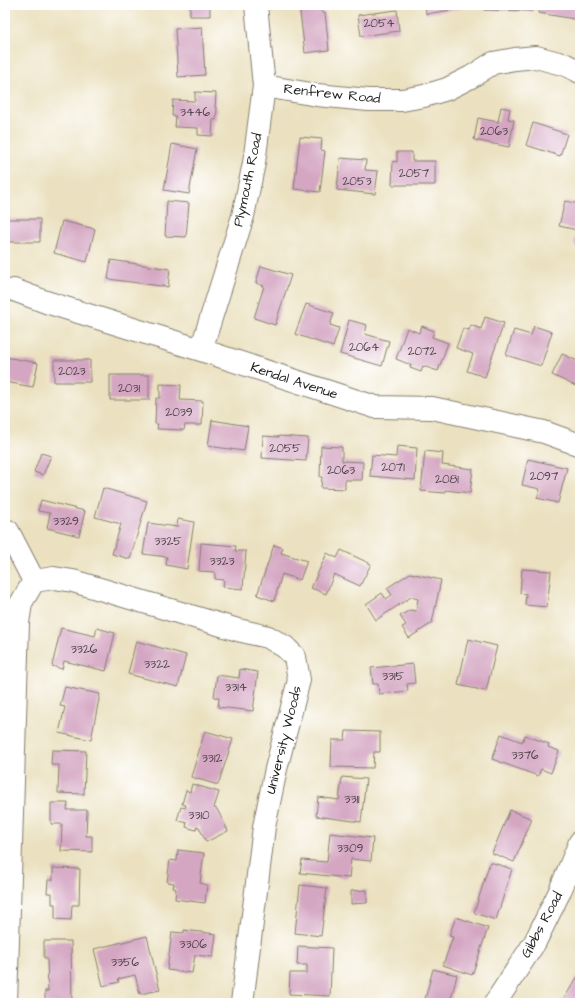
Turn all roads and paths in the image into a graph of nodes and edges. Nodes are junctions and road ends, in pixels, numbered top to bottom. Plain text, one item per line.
1 (256, 5) edge
2 (580, 72) edge
3 (264, 86) junction
4 (14, 290) dead end
5 (201, 350) junction
6 (580, 445) edge
7 (8, 531) dead end
8 (34, 581) junction
9 (580, 842) edge
10 (6, 1003) edge
11 (242, 1003) edge
12 (495, 1003) edge

1 - 3 street, Plymouth Road
2 - 3 street, Renfrew Road
3 - 5 street, Plymouth Road
4 - 5 street, Kendal Avenue
5 - 6 street, Kendal Avenue
7 - 8 street
8 - 10 street
8 - 11 street, University Woods
9 - 12 street, Gibbs Road

